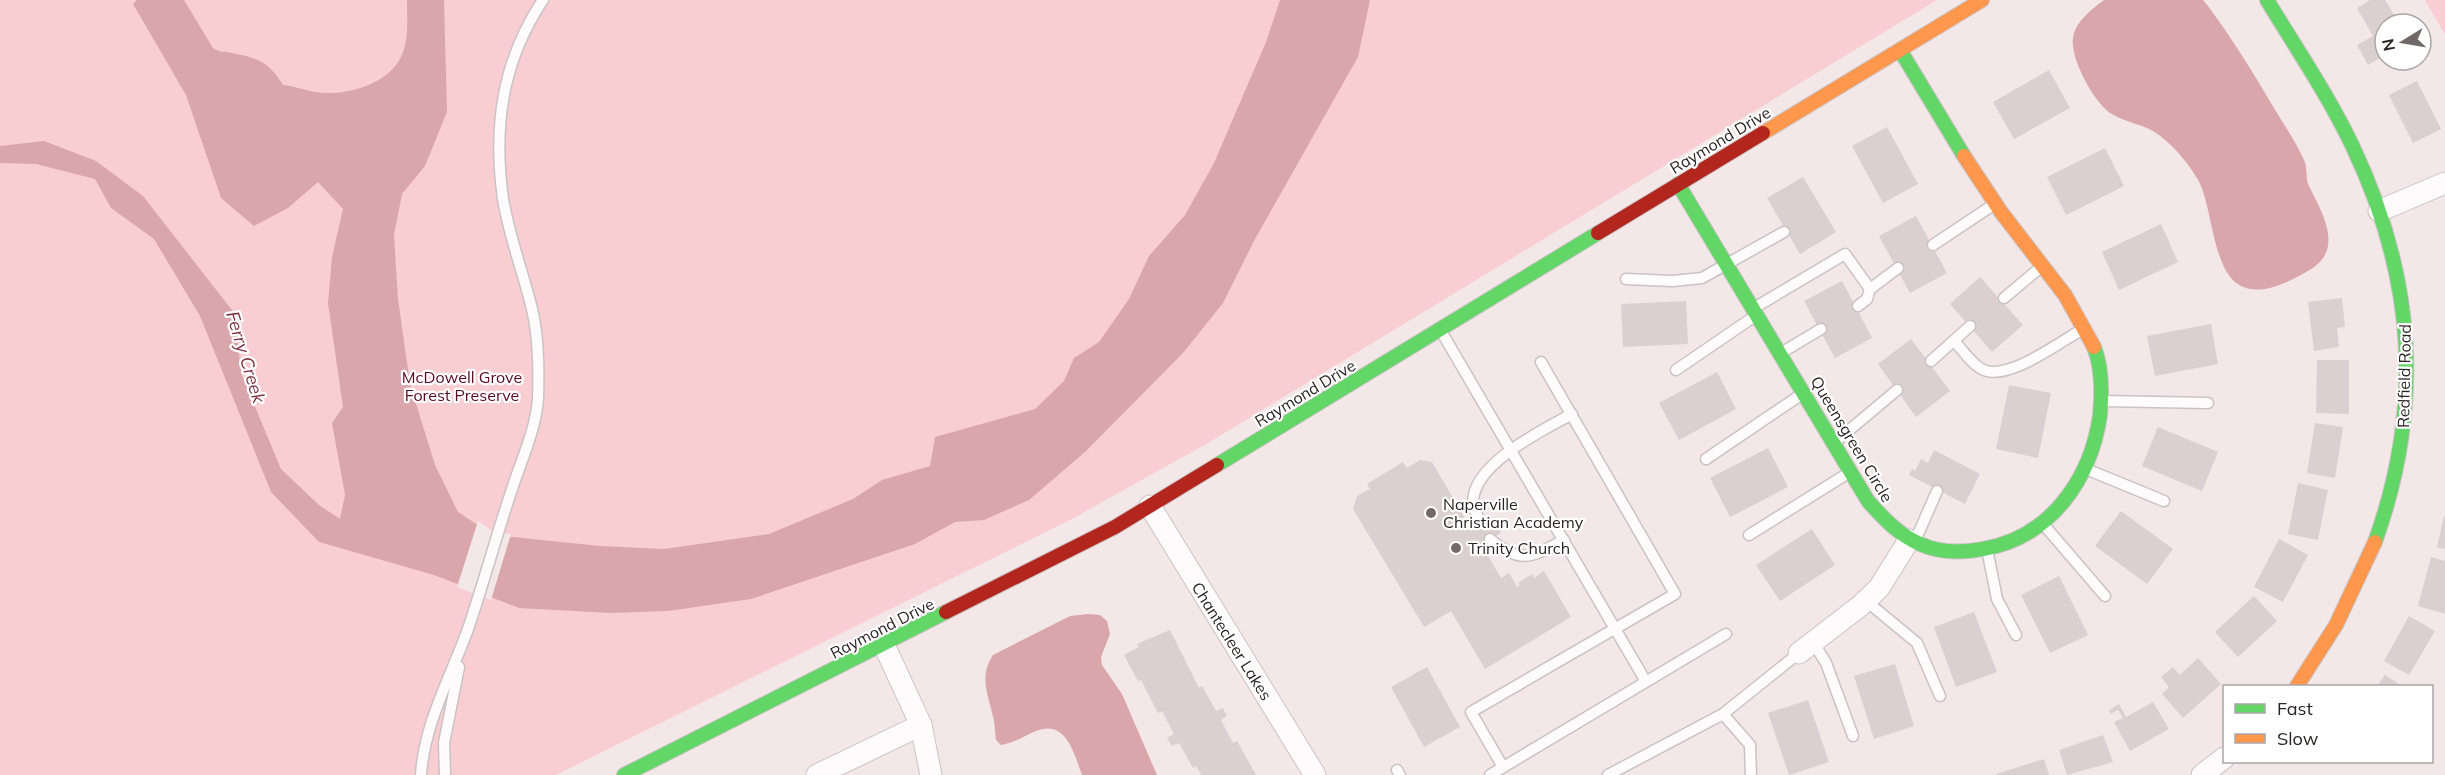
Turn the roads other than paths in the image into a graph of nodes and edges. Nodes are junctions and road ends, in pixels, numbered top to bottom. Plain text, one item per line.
1 (543, 0) edge
2 (1982, 0) edge
3 (2267, 0) edge
4 (1900, 50) junction
5 (2445, 183) edge
6 (1678, 184) junction
7 (1995, 204) junction
8 (2379, 212) junction
9 (1784, 231) dead end
10 (1933, 245) dead end
11 (1728, 266) junction
12 (2043, 266) junction
13 (1898, 268) dead end
14 (1626, 279) dead end
15 (1870, 289) junction
16 (2004, 298) dead end
17 (1858, 306) dead end
18 (1756, 311) junction
19 (1970, 326) dead end
20 (2086, 327) junction
21 (1821, 329) dead end
22 (1440, 330) junction
23 (1954, 341) junction
24 (1781, 353) junction
25 (1541, 362) dead end
26 (1931, 362) dead end
27 (1676, 370) dead end
28 (1897, 390) dead end
29 (1805, 392) junction
30 (2103, 401) junction
31 (2208, 402) dead end
32 (1572, 414) junction
33 (1835, 442) junction
34 (1511, 449) junction
35 (1706, 459) dead end
36 (2086, 468) junction
37 (1850, 472) junction
38 (1937, 491) dead end
39 (2164, 501) dead end
40 (1150, 506) junction
41 (1480, 521) dead end
42 (2042, 523) junction
43 (1749, 535) dead end
44 (1490, 539) dead end
45 (1564, 540) junction
46 (1912, 541) junction
47 (1987, 549) junction
48 (2105, 596) dead end
49 (1865, 600) junction
50 (1615, 628) junction
51 (468, 629) junction
52 (1726, 634) dead end
53 (2016, 635) dead end
54 (884, 645) junction
55 (1806, 648) junction
56 (1645, 680) junction
57 (2297, 685) edge
58 (1940, 696) dead end
59 (1723, 714) junction
60 (921, 725) junction
61 (1852, 736) dead end
62 (2223, 759) edge
63 (1503, 767) junction
64 (421, 775) edge
65 (445, 775) edge
66 (624, 775) edge
67 (817, 775) edge
68 (931, 775) edge
69 (1315, 775) edge
70 (1490, 775) edge
71 (1608, 775) edge
72 (1751, 775) edge
73 (2202, 775) edge

1 - 51 lane
2 - 4 street, Raymond Drive
3 - 8 street, Redfield Road
4 - 6 street, Raymond Drive
4 - 7 street, Queensgreen Circle
5 - 8 street
6 - 11 street, Queensgreen Circle
6 - 22 street, Raymond Drive
7 - 10 lane
7 - 12 street, Queensgreen Circle
8 - 57 street, Redfield Road
9 - 11 lane
11 - 14 lane
11 - 18 street, Queensgreen Circle
12 - 16 lane
12 - 20 street, Queensgreen Circle
13 - 15 lane
15 - 17 lane
15 - 18 lane
18 - 24 street, Queensgreen Circle
18 - 27 lane
19 - 23 lane
20 - 23 lane
20 - 30 street, Queensgreen Circle
21 - 24 lane
22 - 34 lane
22 - 40 street, Raymond Drive
23 - 26 lane
24 - 29 street, Queensgreen Circle
25 - 32 lane
28 - 33 lane
29 - 33 street, Queensgreen Circle
29 - 35 lane
30 - 31 lane
30 - 36 street, Queensgreen Circle
32 - 34 lane
32 - 50 lane
33 - 37 street, Queensgreen Circle
34 - 41 lane
34 - 45 lane
36 - 39 lane
36 - 42 street, Queensgreen Circle
37 - 43 lane
37 - 46 street, Queensgreen Circle
38 - 46 lane
40 - 54 street, Raymond Drive
40 - 69 street, Chantecleer Lakes
42 - 47 street, Queensgreen Circle
42 - 48 lane
44 - 45 lane
45 - 50 lane
46 - 47 street, Queensgreen Circle
46 - 49 street
47 - 53 lane
49 - 55 street
49 - 58 lane
50 - 56 lane
50 - 63 lane
51 - 64 lane
51 - 65 lane
52 - 56 lane
54 - 60 street
54 - 66 street, Raymond Drive
55 - 59 lane
55 - 61 lane
56 - 63 lane
59 - 71 lane
59 - 72 lane
60 - 67 street
60 - 68 street
62 - 73 street
63 - 70 lane

